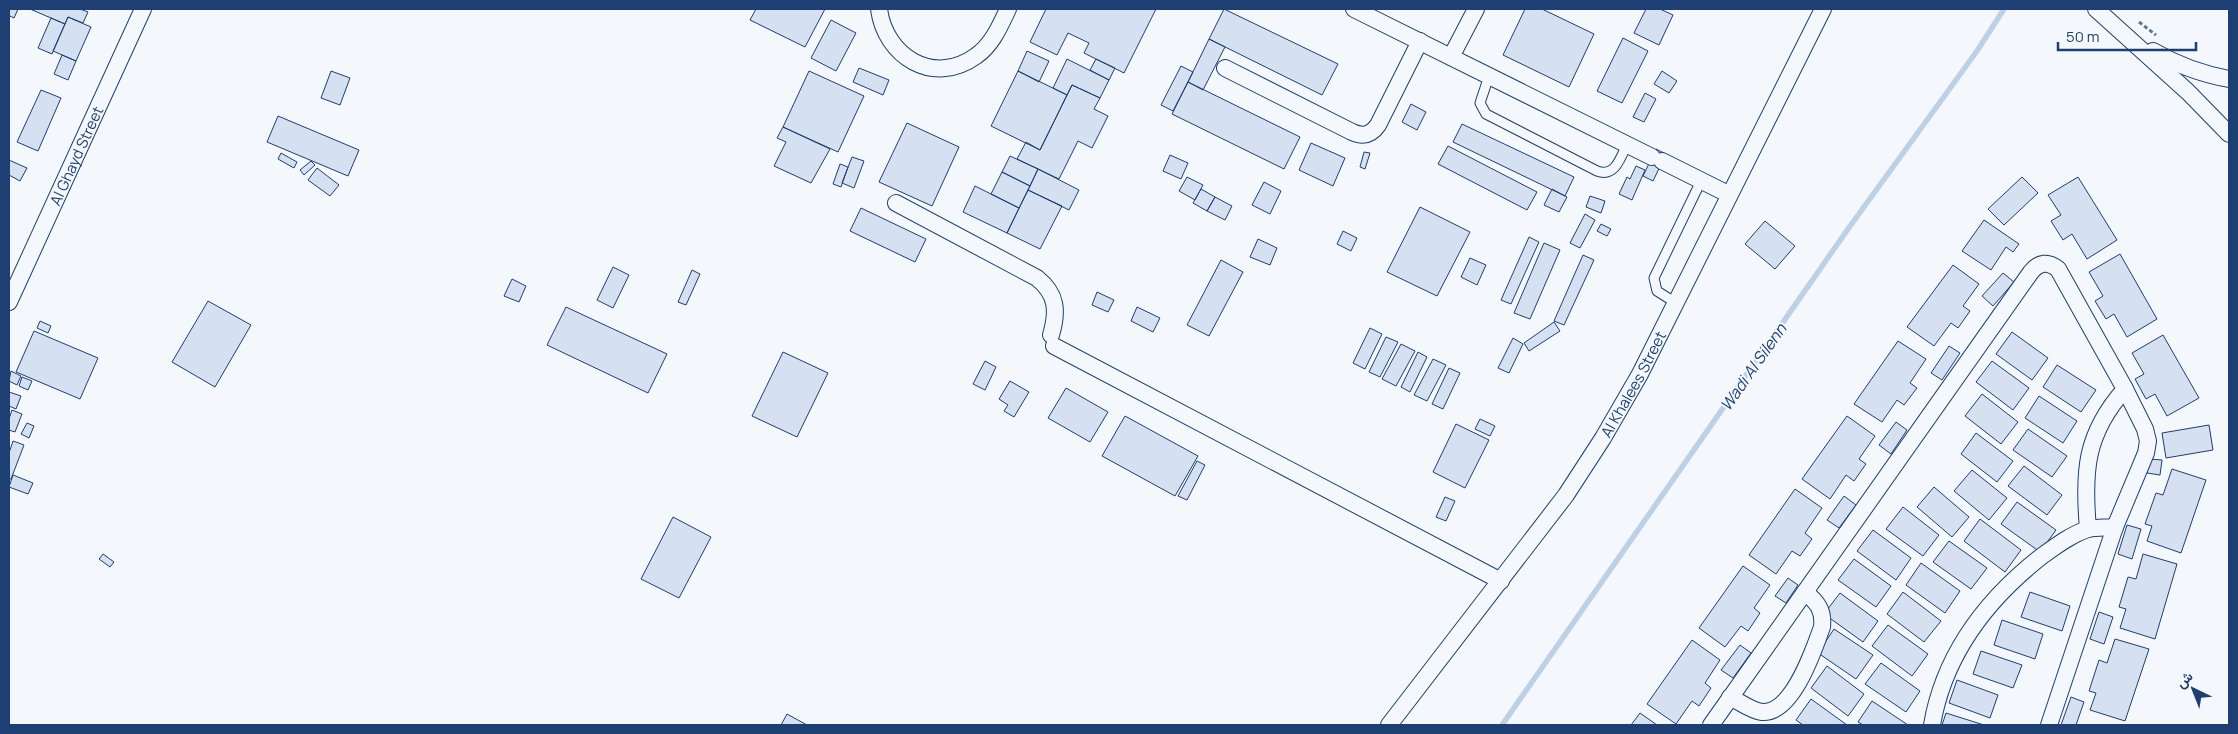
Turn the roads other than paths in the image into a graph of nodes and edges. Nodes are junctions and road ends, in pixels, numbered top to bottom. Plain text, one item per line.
1 (143, 9) edge
2 (879, 9) edge
3 (1008, 9) edge
4 (1354, 9) edge
5 (1476, 9) edge
6 (1823, 9) edge
7 (2099, 11) edge
8 (2129, 37) junction
9 (1420, 42) junction
10 (1451, 57) junction
11 (1225, 68) dead end
12 (1489, 76) junction
13 (2229, 79) edge
14 (2229, 134) edge
15 (1627, 144) junction
16 (1701, 181) junction
17 (1728, 194) junction
18 (896, 203) dead end
19 (9, 302) edge
20 (1676, 303) junction
21 (2125, 389) junction
22 (2115, 527) junction
23 (2088, 530) junction
24 (1501, 581) junction
25 (1805, 592) junction
26 (1730, 697) junction
27 (1388, 725) edge
28 (1711, 725) edge
29 (1932, 725) edge
30 (2049, 725) edge

1 - 19 street, Al Ghayd Street
2 - 3 street
4 - 9 street
5 - 10 street
6 - 17 street, Al Khalees Street
7 - 8 street
8 - 13 street
8 - 14 street
9 - 10 street
9 - 11 street
10 - 12 street
12 - 15 street
12 - 15 lane
15 - 16 street
16 - 17 street
16 - 20 lane
17 - 20 street, Al Khalees Street
18 - 24 street
20 - 24 street, Al Khalees Street
21 - 22 street
21 - 23 street
21 - 25 street
22 - 23 street
22 - 30 street
23 - 29 street
24 - 27 street, Al Khalees Street
25 - 26 street
25 - 26 street
26 - 28 street

